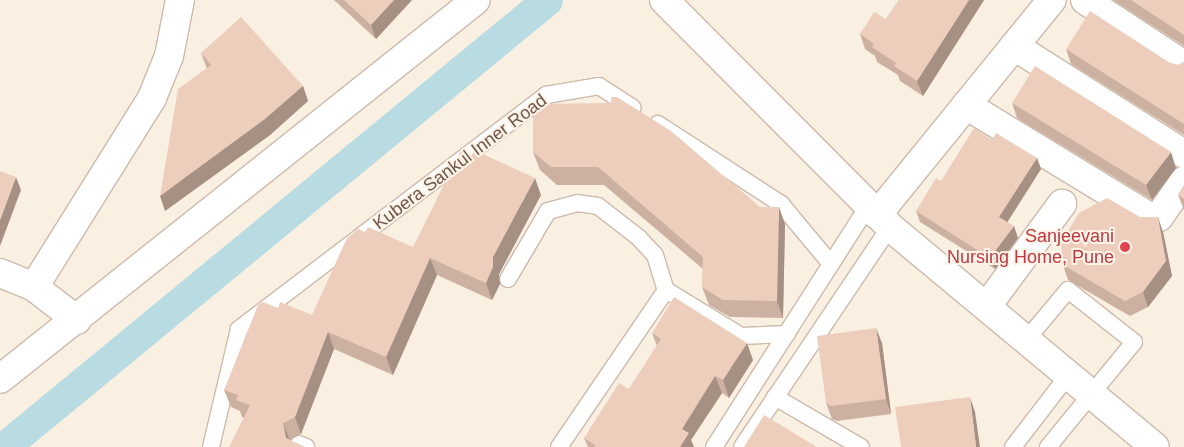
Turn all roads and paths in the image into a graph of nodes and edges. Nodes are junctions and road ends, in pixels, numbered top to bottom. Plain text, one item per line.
1 (180, 0) edge
2 (476, 0) edge
3 (1052, 0) edge
4 (1085, 0) edge
5 (668, 1) edge
6 (1014, 46) junction
7 (1184, 65) edge
8 (966, 105) junction
9 (1184, 154) edge
10 (1184, 181) edge
11 (1062, 204) dead end
12 (878, 216) junction
13 (831, 264) junction
14 (0, 273) edge
15 (508, 278) dead end
16 (34, 287) junction
17 (666, 290) junction
18 (987, 306) junction
19 (77, 320) junction
20 (787, 334) junction
21 (1027, 339) junction
22 (1069, 374) junction
23 (0, 379) edge
24 (1090, 392) junction
25 (775, 397) junction
26 (211, 447) edge
27 (559, 447) edge
28 (714, 447) edge
29 (742, 447) edge
30 (861, 447) edge
31 (1013, 447) edge
32 (1048, 447) edge
33 (1156, 447) edge

1 - 16 street
2 - 19 street
3 - 6 street
4 - 7 street
5 - 12 street
6 - 8 street
6 - 9 street
8 - 10 street
8 - 12 street
11 - 18 street
12 - 13 lane
12 - 18 street
12 - 25 lane
13 - 20 lane
13 - 26 lane, Kubera Sankul Inner Road
14 - 16 street
15 - 17 lane
16 - 19 street
17 - 20 lane
17 - 27 lane
18 - 21 street
19 - 23 street
20 - 28 lane
21 - 22 street
21 - 24 lane
22 - 24 street
22 - 31 lane
24 - 32 lane
24 - 33 street
25 - 29 lane
25 - 30 lane

